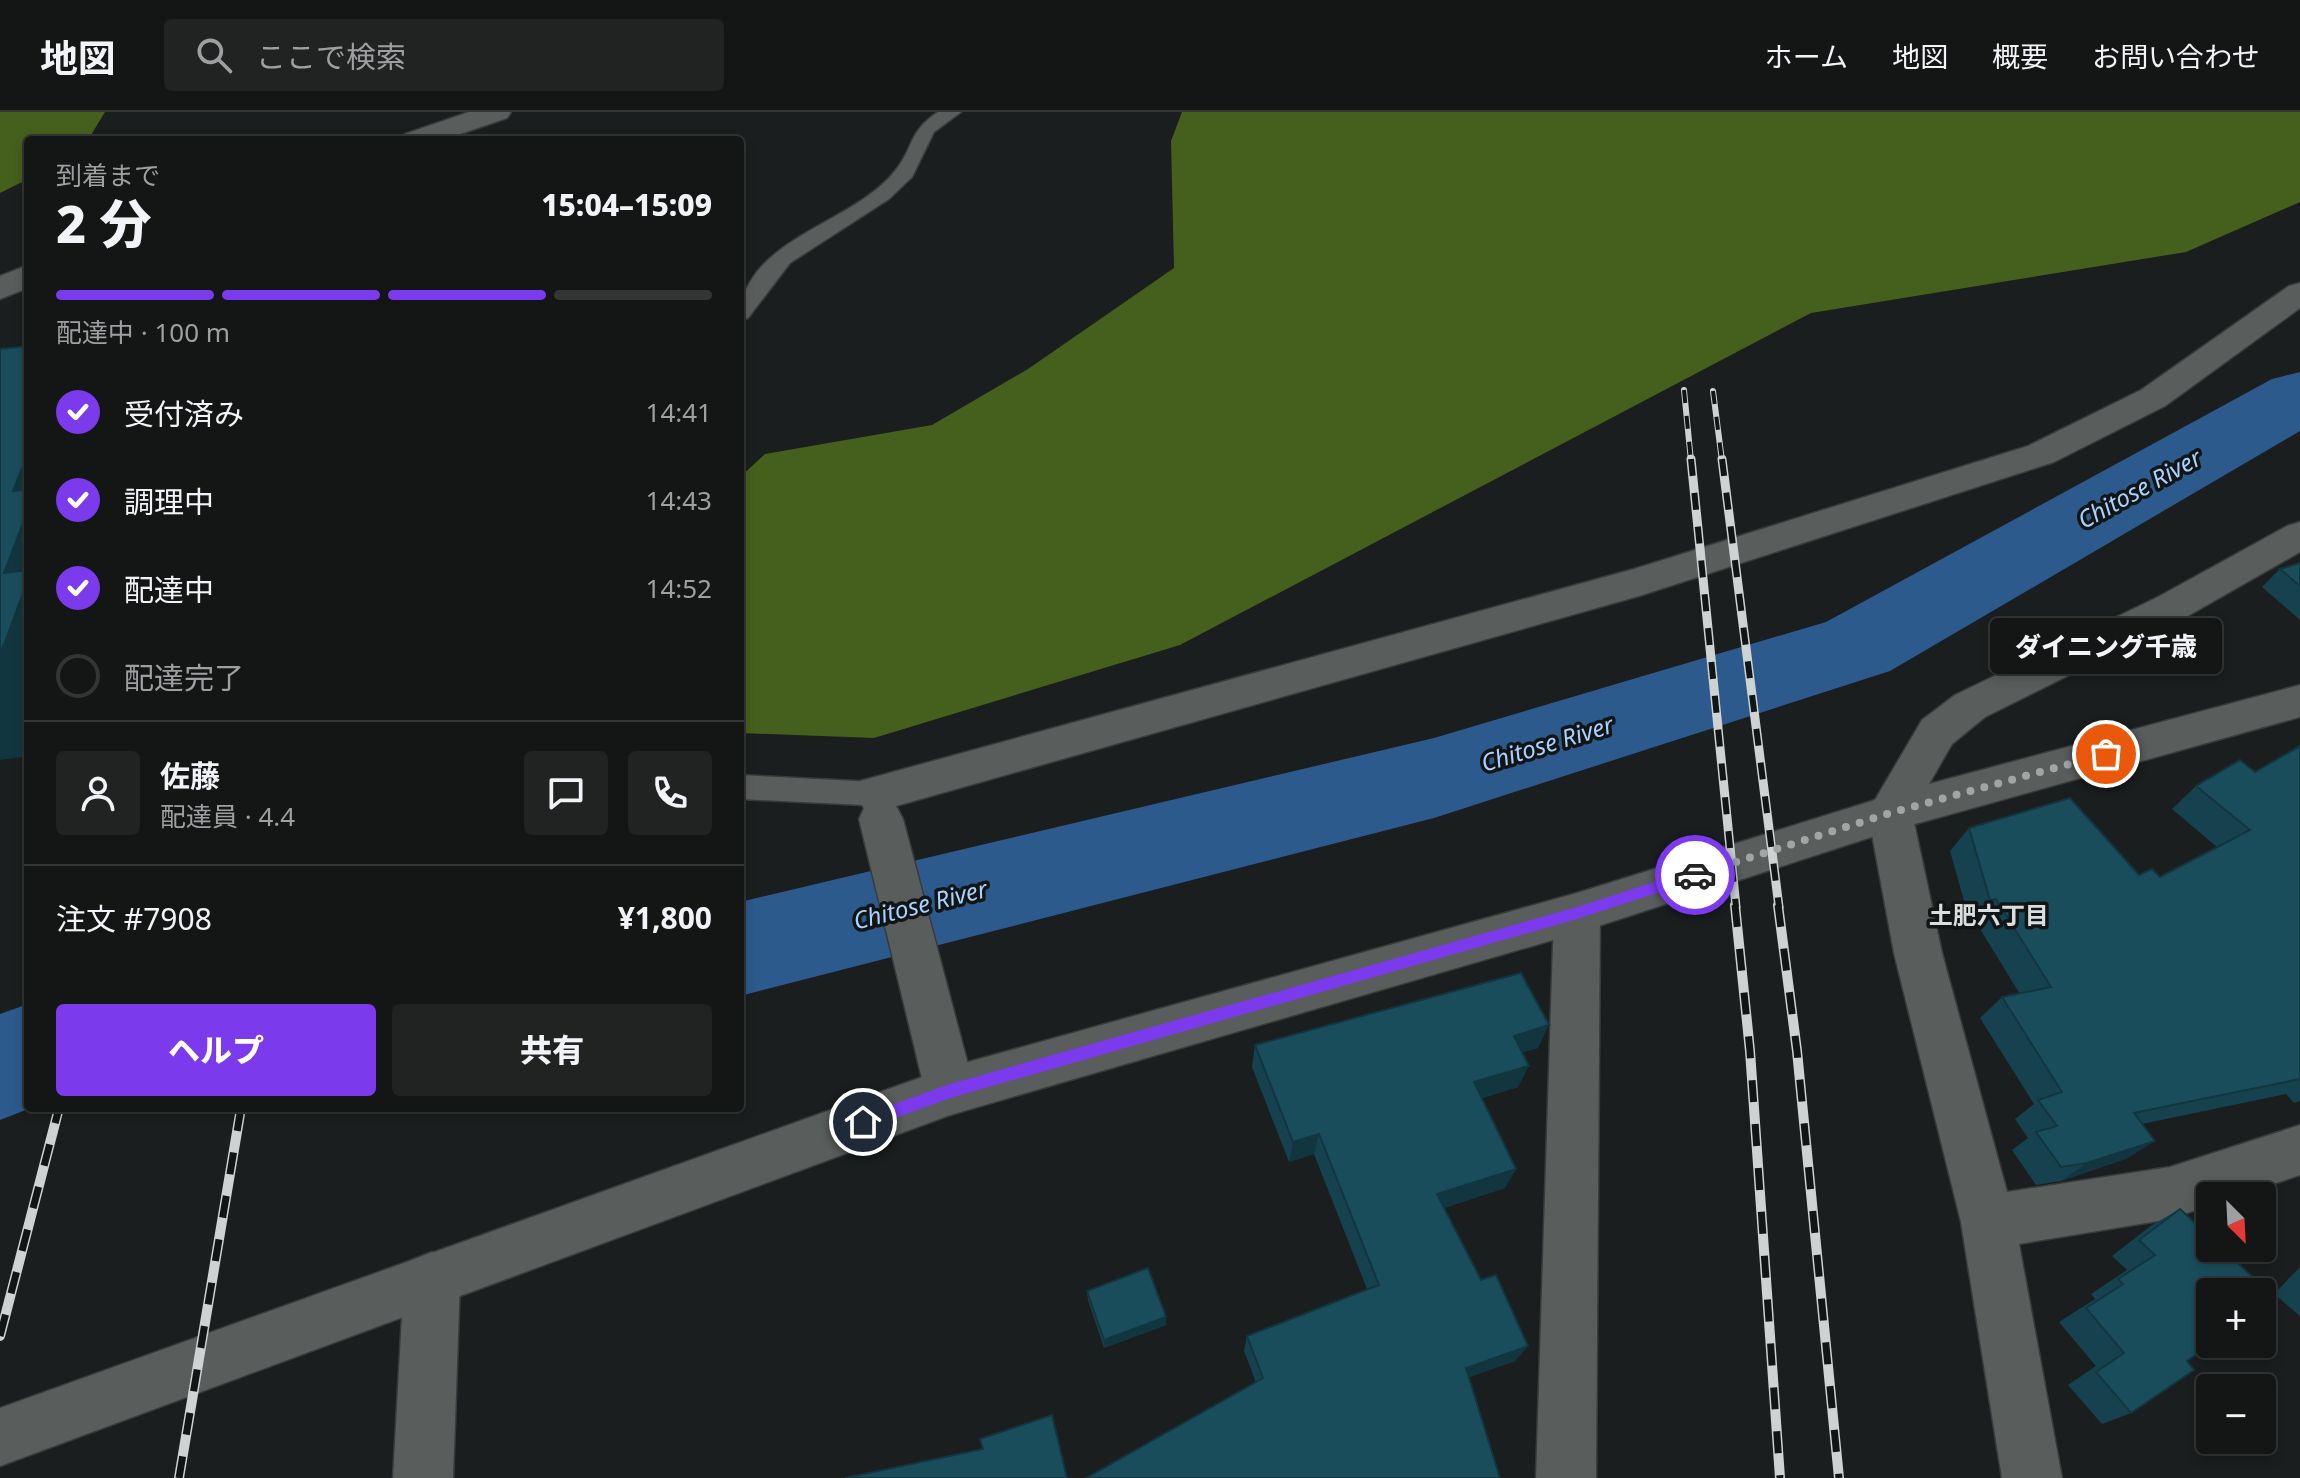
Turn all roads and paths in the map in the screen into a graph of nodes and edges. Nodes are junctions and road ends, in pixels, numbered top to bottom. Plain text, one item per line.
1 (497, 112) edge
2 (951, 112) edge
3 (427, 136) edge
4 (24, 277) edge
5 (0, 289) edge
6 (2300, 293) edge
7 (744, 308) edge
8 (2300, 535) edge
9 (2297, 706) edge
10 (744, 788) edge
11 (878, 807) junction
12 (1890, 813) junction
13 (1577, 913) junction
14 (946, 1076) junction
15 (2300, 1150) edge
16 (1988, 1222) junction
17 (432, 1280) junction
18 (0, 1437) edge
19 (423, 1478) edge
20 (1566, 1478) edge
21 (2032, 1478) edge

1 - 3 street
2 - 7 lane
4 - 5 street
6 - 11 street
8 - 12 street
9 - 12 street
10 - 11 lane
11 - 14 street
12 - 13 street
12 - 16 street
13 - 14 street
13 - 20 street
14 - 17 street
15 - 16 street
16 - 21 street
17 - 18 street
17 - 19 street

